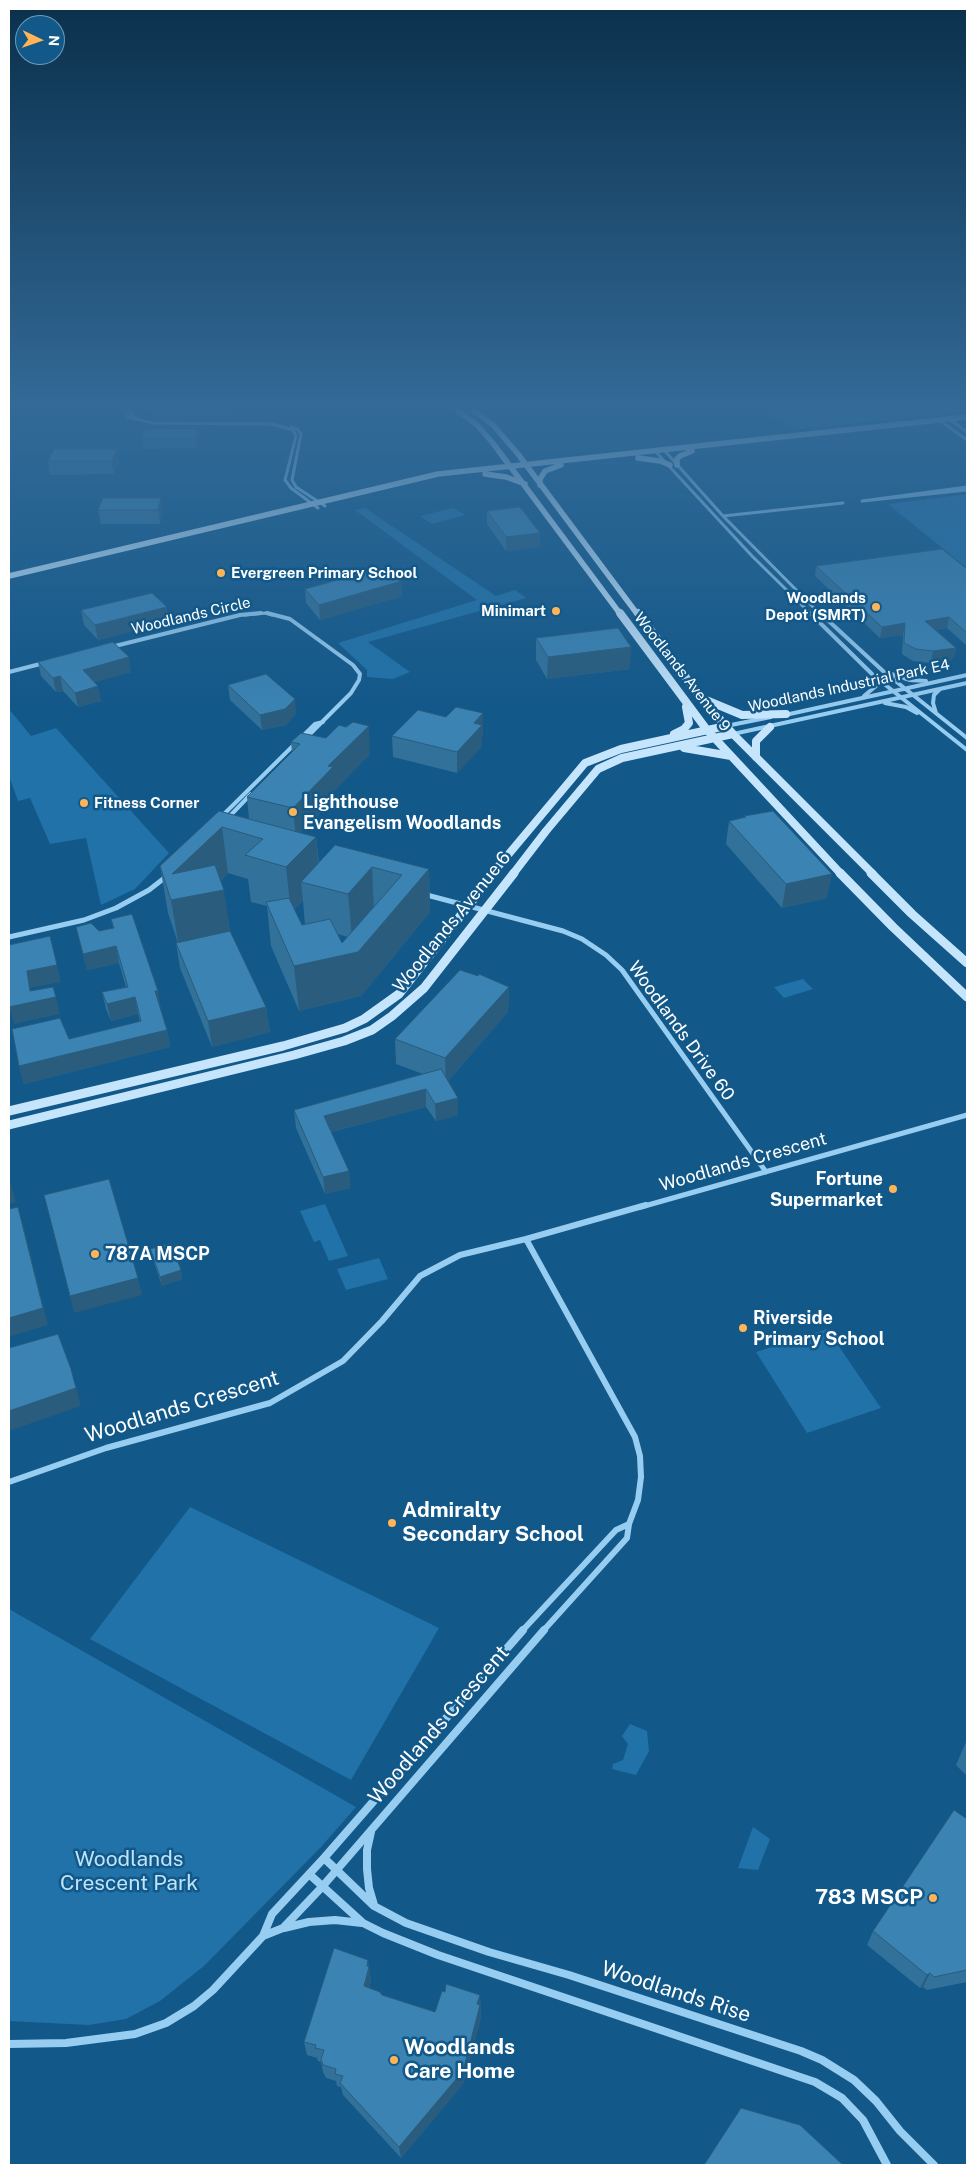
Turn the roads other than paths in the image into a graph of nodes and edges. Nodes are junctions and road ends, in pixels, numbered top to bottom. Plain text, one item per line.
1 (286, 512) edge
2 (289, 512) edge
3 (546, 512) edge
4 (561, 512) edge
5 (713, 512) edge
6 (720, 512) edge
7 (756, 512) edge
8 (723, 516) junction
9 (9, 576) edge
10 (9, 582) edge
11 (837, 630) junction
12 (828, 631) junction
13 (105, 648) edge
14 (48, 662) edge
15 (883, 671) junction
16 (9, 672) edge
17 (967, 674) edge
18 (873, 675) junction
19 (939, 681) junction
20 (967, 682) edge
21 (904, 688) junction
22 (940, 689) junction
23 (893, 691) junction
24 (912, 695) junction
25 (701, 698) junction
26 (902, 698) junction
27 (860, 699) junction
28 (685, 702) junction
29 (875, 703) junction
30 (936, 713) junction
31 (786, 714) junction
32 (931, 720) junction
33 (323, 722) junction
34 (726, 726) junction
35 (770, 727) junction
36 (707, 730) junction
37 (732, 734) junction
38 (714, 738) junction
39 (967, 738) edge
40 (662, 739) junction
41 (673, 747) junction
42 (967, 750) edge
43 (732, 756) junction
44 (756, 757) junction
45 (216, 822) edge
46 (222, 824) edge
47 (171, 871) edge
48 (420, 893) edge
49 (467, 905) junction
50 (487, 910) junction
51 (9, 937) edge
52 (967, 964) edge
53 (967, 997) edge
54 (9, 1111) edge
55 (967, 1115) edge
56 (9, 1125) edge
57 (766, 1172) junction
58 (526, 1239) junction
59 (9, 1482) edge
60 (629, 1524) junction
61 (371, 1832) junction
62 (324, 1858) junction
63 (337, 1870) junction
64 (309, 1874) junction
65 (322, 1887) junction
66 (374, 1906) junction
67 (363, 1923) junction
68 (283, 1928) junction
69 (263, 1936) junction
70 (9, 2044) edge
71 (887, 2165) edge
72 (934, 2165) edge

1 - 9 main road
2 - 10 main road
3 - 28 main road, Woodlands Avenue 9
4 - 25 main road, Woodlands Avenue 9
5 - 12 street
6 - 8 street
7 - 8 street
8 - 11 street
11 - 12 street
11 - 15 street
12 - 18 street
13 - 33 street, Woodlands Circle
14 - 16 street
15 - 19 street
15 - 21 street
17 - 19 street, Woodlands Industrial Park E4
18 - 23 street
18 - 27 street
19 - 21 street, Woodlands Industrial Park E4
20 - 22 street, Woodlands Industrial Park E4
21 - 23 street, Woodlands Industrial Park E4
21 - 24 street
22 - 24 street, Woodlands Industrial Park E4
22 - 30 street
23 - 26 street
23 - 27 street, Woodlands Industrial Park E4
24 - 26 street, Woodlands Industrial Park E4
24 - 30 street
25 - 31 main road
25 - 34 main road, Woodlands Avenue 9
26 - 29 street, Woodlands Industrial Park E4
26 - 32 street
27 - 31 street, Woodlands Industrial Park E4
28 - 36 main road, Woodlands Avenue 9
28 - 40 main road
29 - 32 street
29 - 35 street, Woodlands Industrial Park E4
30 - 39 street
31 - 34 street, Woodlands Industrial Park E4
32 - 42 street
33 - 45 street, Woodlands Circle
33 - 46 street, Woodlands Circle
34 - 36 main road, Woodlands Industrial Park E4
34 - 37 main road, Woodlands Avenue 9
35 - 37 street, Woodlands Industrial Park E4
35 - 44 main road
36 - 38 main road, Woodlands Avenue 9
36 - 40 main road, Woodlands Avenue 6
37 - 38 main road, Woodlands Industrial Park E4
37 - 44 main road, Woodlands Avenue 9
38 - 41 main road, Woodlands Avenue 6
38 - 43 main road, Woodlands Avenue 9
40 - 49 main road, Woodlands Avenue 6
41 - 43 main road
41 - 50 main road, Woodlands Avenue 6
43 - 53 main road, Woodlands Avenue 9
44 - 52 main road, Woodlands Avenue 9
47 - 51 street
48 - 49 street, Woodlands Drive 60
49 - 50 street, Woodlands Drive 60
49 - 54 main road, Woodlands Avenue 6
50 - 56 main road, Woodlands Avenue 6
50 - 57 street, Woodlands Drive 60
55 - 57 street, Woodlands Crescent
57 - 58 street, Woodlands Crescent
58 - 59 street, Woodlands Crescent
58 - 60 street, Woodlands Crescent
60 - 61 street, Woodlands Crescent
60 - 62 street, Woodlands Crescent
61 - 63 street, Woodlands Crescent
61 - 66 street
62 - 63 street, Woodlands Rise
62 - 64 street, Woodlands Crescent
63 - 65 street, Woodlands Crescent
63 - 66 street, Woodlands Rise
64 - 65 street
64 - 69 street, Woodlands Crescent
65 - 67 street
65 - 68 street, Woodlands Crescent
66 - 72 street, Woodlands Rise
67 - 68 street
67 - 71 street
68 - 69 street, Woodlands Crescent
69 - 70 street, Woodlands Crescent

